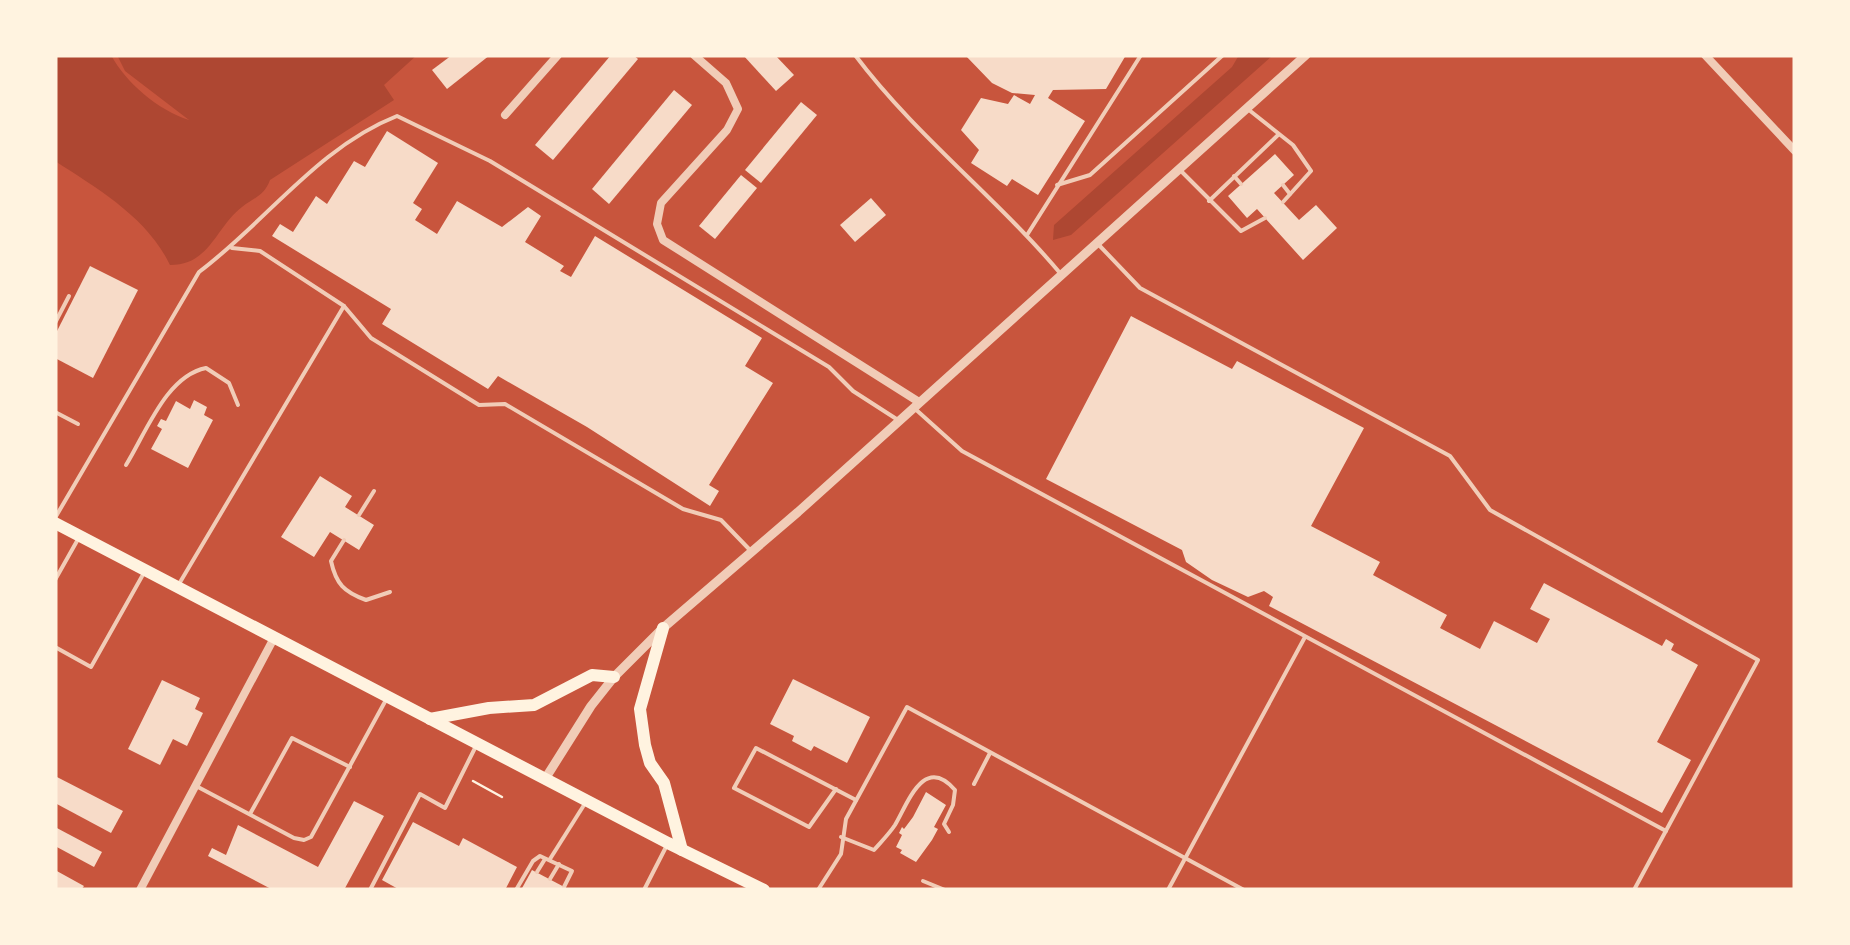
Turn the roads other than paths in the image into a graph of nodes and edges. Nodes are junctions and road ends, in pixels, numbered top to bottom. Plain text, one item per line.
1 (558, 55) edge
2 (694, 55) edge
3 (855, 55) edge
4 (1141, 55) edge
5 (1223, 55) edge
6 (1306, 55) edge
7 (1704, 55) edge
8 (1247, 108) junction
9 (505, 116) dead end
10 (1278, 135) junction
11 (1795, 151) edge
12 (1256, 156) junction
13 (1264, 164) dead end
14 (1179, 169) junction
15 (1234, 176) junction
16 (1242, 184) dead end
17 (1057, 185) junction
18 (1283, 185) dead end
19 (1290, 194) junction
20 (1209, 201) junction
21 (1282, 202) dead end
22 (1265, 218) dead end
23 (1027, 235) junction
24 (1096, 242) junction
25 (232, 248) junction
26 (1061, 274) junction
27 (70, 296) dead end
28 (344, 306) junction
29 (55, 323) edge
30 (916, 404) junction
31 (238, 405) dead end
32 (55, 412) edge
33 (898, 420) junction
34 (78, 424) dead end
35 (126, 464) dead end
36 (374, 491) dead end
37 (358, 516) dead end
38 (55, 521) edge
39 (79, 536) junction
40 (344, 540) dead end
41 (752, 553) junction
42 (144, 572) junction
43 (55, 580) edge
44 (176, 588) junction
45 (390, 592) dead end
46 (664, 628) junction
47 (1305, 636) junction
48 (274, 638) junction
49 (55, 647) edge
50 (614, 677) junction
51 (387, 698) junction
52 (429, 720) junction
53 (477, 744) junction
54 (991, 752) junction
55 (350, 768) junction
56 (545, 779) junction
57 (974, 784) dead end
58 (196, 786) junction
59 (836, 789) junction
60 (856, 800) junction
61 (587, 801) junction
62 (250, 814) junction
63 (1666, 831) junction
64 (949, 832) dead end
65 (842, 837) junction
66 (668, 843) junction
67 (682, 850) junction
68 (547, 858) junction
69 (1186, 858) junction
70 (559, 864) junction
71 (537, 872) dead end
72 (550, 880) dead end
73 (923, 881) dead end
74 (564, 886) dead end
75 (755, 888) edge
76 (140, 890) edge
77 (370, 890) edge
78 (516, 890) edge
79 (644, 890) edge
80 (818, 890) edge
81 (946, 890) edge
82 (1168, 890) edge
83 (1244, 890) edge
84 (1634, 890) edge

1 - 9 street
2 - 30 street
3 - 23 lane
4 - 17 lane
5 - 17 lane
6 - 8 street
7 - 11 street
8 - 10 lane
8 - 14 street
10 - 12 lane
10 - 19 lane
12 - 13 lane
12 - 15 lane
14 - 20 lane
14 - 24 street
15 - 16 lane
15 - 20 lane
17 - 23 lane
18 - 19 lane
19 - 21 lane
20 - 22 lane
23 - 26 lane
24 - 26 street
24 - 63 lane
25 - 28 lane
25 - 33 lane
25 - 38 lane
26 - 30 street
27 - 29 lane
28 - 41 lane
28 - 44 lane
30 - 33 street
30 - 47 lane
31 - 35 lane
32 - 34 lane
33 - 41 street
36 - 37 lane
38 - 39 highway
39 - 42 highway
39 - 43 lane
40 - 45 lane
41 - 46 street
42 - 44 highway
42 - 49 lane
44 - 48 highway
46 - 50 street
46 - 67 highway
47 - 63 lane
47 - 69 lane
48 - 51 highway
48 - 58 street
50 - 52 highway
50 - 56 street
51 - 52 highway
51 - 55 lane
52 - 53 highway
53 - 56 highway
53 - 77 lane
54 - 57 lane
54 - 60 lane
54 - 69 lane
55 - 62 lane
55 - 62 lane
56 - 61 highway
58 - 62 lane
58 - 76 street
59 - 59 lane
59 - 60 lane
60 - 65 lane
61 - 66 highway
61 - 68 lane
63 - 84 lane
64 - 65 lane
65 - 80 lane
66 - 67 highway
66 - 79 lane
67 - 75 highway
68 - 70 lane
68 - 71 lane
68 - 78 lane
69 - 82 lane
69 - 83 lane
70 - 72 lane
70 - 74 lane
73 - 81 lane

